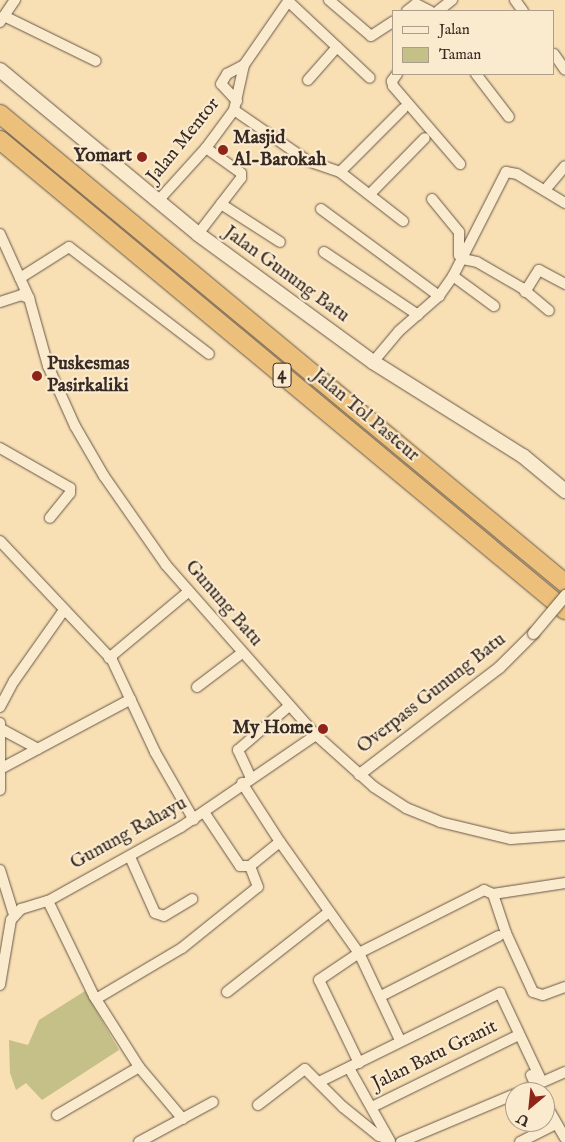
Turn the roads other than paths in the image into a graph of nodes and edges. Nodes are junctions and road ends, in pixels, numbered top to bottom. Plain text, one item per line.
1 (15, 0) edge
2 (288, 0) edge
3 (329, 0) edge
4 (452, 0) edge
5 (408, 10) edge
6 (428, 10) edge
7 (439, 10) edge
8 (2, 19) edge
9 (392, 22) edge
10 (337, 47) junction
11 (555, 55) edge
12 (96, 61) dead end
13 (244, 65) junction
14 (0, 70) edge
15 (565, 70) edge
16 (396, 75) edge
17 (477, 75) edge
18 (370, 78) dead end
19 (308, 80) dead end
20 (236, 106) junction
21 (403, 109) dead end
22 (0, 114) edge
23 (509, 117) dead end
24 (425, 138) dead end
25 (0, 140) edge
26 (206, 148) junction
27 (460, 164) dead end
28 (565, 166) edge
29 (340, 172) junction
30 (545, 190) junction
31 (370, 194) junction
32 (432, 199) dead end
33 (157, 202) junction
34 (565, 203) edge
35 (221, 204) junction
36 (321, 208) dead end
37 (403, 221) dead end
38 (0, 234) edge
39 (198, 234) junction
40 (280, 242) dead end
41 (324, 252) dead end
42 (463, 259) junction
43 (453, 276) junction
44 (20, 278) junction
45 (565, 284) edge
46 (525, 292) junction
47 (439, 296) junction
48 (29, 298) junction
49 (0, 302) edge
50 (494, 306) dead end
51 (549, 311) dead end
52 (418, 316) junction
53 (209, 354) dead end
54 (373, 362) junction
55 (0, 448) edge
56 (565, 491) edge
57 (50, 518) dead end
58 (0, 542) edge
59 (565, 583) edge
60 (189, 591) junction
61 (565, 595) edge
62 (64, 610) junction
63 (565, 610) edge
64 (242, 653) junction
65 (109, 658) junction
66 (197, 687) dead end
67 (131, 699) junction
68 (289, 706) junction
69 (0, 708) edge
70 (0, 726) edge
71 (316, 735) junction
72 (38, 749) junction
73 (2, 768) junction
74 (359, 774) junction
75 (247, 780) junction
76 (0, 790) edge
77 (204, 812) junction
78 (194, 820) junction
79 (565, 835) edge
80 (280, 842) junction
81 (130, 857) junction
82 (250, 866) junction
83 (0, 870) edge
84 (565, 883) edge
85 (493, 894) junction
86 (192, 899) dead end
87 (48, 901) junction
88 (329, 912) junction
89 (14, 915) junction
90 (5, 930) edge
91 (499, 936) dead end
92 (359, 953) junction
93 (0, 985) edge
94 (565, 987) edge
95 (227, 992) dead end
96 (381, 996) junction
97 (96, 999) junction
98 (517, 1036) junction
99 (400, 1040) junction
100 (354, 1065) junction
101 (139, 1067) junction
102 (565, 1072) edge
103 (320, 1082) junction
104 (537, 1082) edge
105 (546, 1082) edge
106 (505, 1098) edge
107 (213, 1102) dead end
108 (258, 1105) dead end
109 (372, 1107) junction
110 (57, 1115) dead end
111 (183, 1119) junction
112 (556, 1124) joint
113 (565, 1138) edge
114 (390, 1141) edge
115 (138, 1142) edge
116 (401, 1142) edge
117 (520, 1142) edge

1 - 8 street
2 - 10 street
2 - 13 street, Jalan Mentor
3 - 9 street
4 - 7 street
5 - 6 street
8 - 12 street
10 - 18 street
10 - 19 street
11 - 15 street
13 - 20 street, Jalan Mentor
13 - 20 street, Jalan Mentor
14 - 33 main road, Jalan Gunung Batu
16 - 27 street
17 - 23 street
20 - 26 street, Jalan Mentor
20 - 29 street
21 - 29 street
22 - 59 highway, Jalan Tol Pasteur / 4
24 - 31 street
25 - 63 highway, Jalan Tol Pasteur / 4
26 - 33 street, Jalan Mentor
26 - 35 street
28 - 30 street
29 - 31 street
30 - 34 street
30 - 42 street
31 - 37 street
32 - 42 street
33 - 39 main road, Jalan Gunung Batu
35 - 39 street
35 - 40 street
36 - 47 street
38 - 44 street, Gunung Batu
39 - 54 main road, Jalan Gunung Batu
41 - 52 street
42 - 43 street
42 - 46 street
43 - 47 street
43 - 50 street
44 - 48 street, Gunung Batu
44 - 53 street
45 - 46 street
46 - 51 street
47 - 52 street
48 - 49 street
48 - 60 street, Gunung Batu
52 - 54 street
54 - 56 main road, Jalan Gunung Batu
55 - 57 street
58 - 62 street
60 - 64 street, Gunung Batu
60 - 65 street
61 - 74 street, Overpass Gunung Batu, bridge
62 - 65 street
62 - 69 street
64 - 66 street
64 - 68 street, Gunung Batu
65 - 67 street
67 - 72 street
67 - 78 street
68 - 71 street, Gunung Batu
68 - 75 street
70 - 72 street
70 - 73 street
71 - 74 street, Gunung Batu
71 - 75 street, Gunung Rahayu
72 - 73 street
73 - 76 street
74 - 79 street, Gunung Batu
75 - 77 street, Gunung Rahayu
75 - 80 street
77 - 78 street, Gunung Rahayu
77 - 82 street
78 - 81 street, Gunung Rahayu
80 - 82 street
80 - 88 street
81 - 86 street
81 - 87 street, Gunung Rahayu
82 - 97 street
83 - 89 street
84 - 85 street
85 - 92 street
85 - 94 street
87 - 89 street, Gunung Rahayu
87 - 97 street
88 - 92 street
88 - 95 street
89 - 90 street
90 - 93 street
91 - 96 street
92 - 96 street
92 - 100 street
96 - 99 street
97 - 101 street
98 - 99 street
98 - 104 street
98 - 109 street, Jalan Batu Granit
99 - 100 street
100 - 103 street
100 - 109 street
101 - 110 street
101 - 111 street
102 - 105 street
103 - 108 street
103 - 114 street
106 - 116 street
107 - 111 street
109 - 114 street
111 - 115 street
112 - 113 street
112 - 117 street

